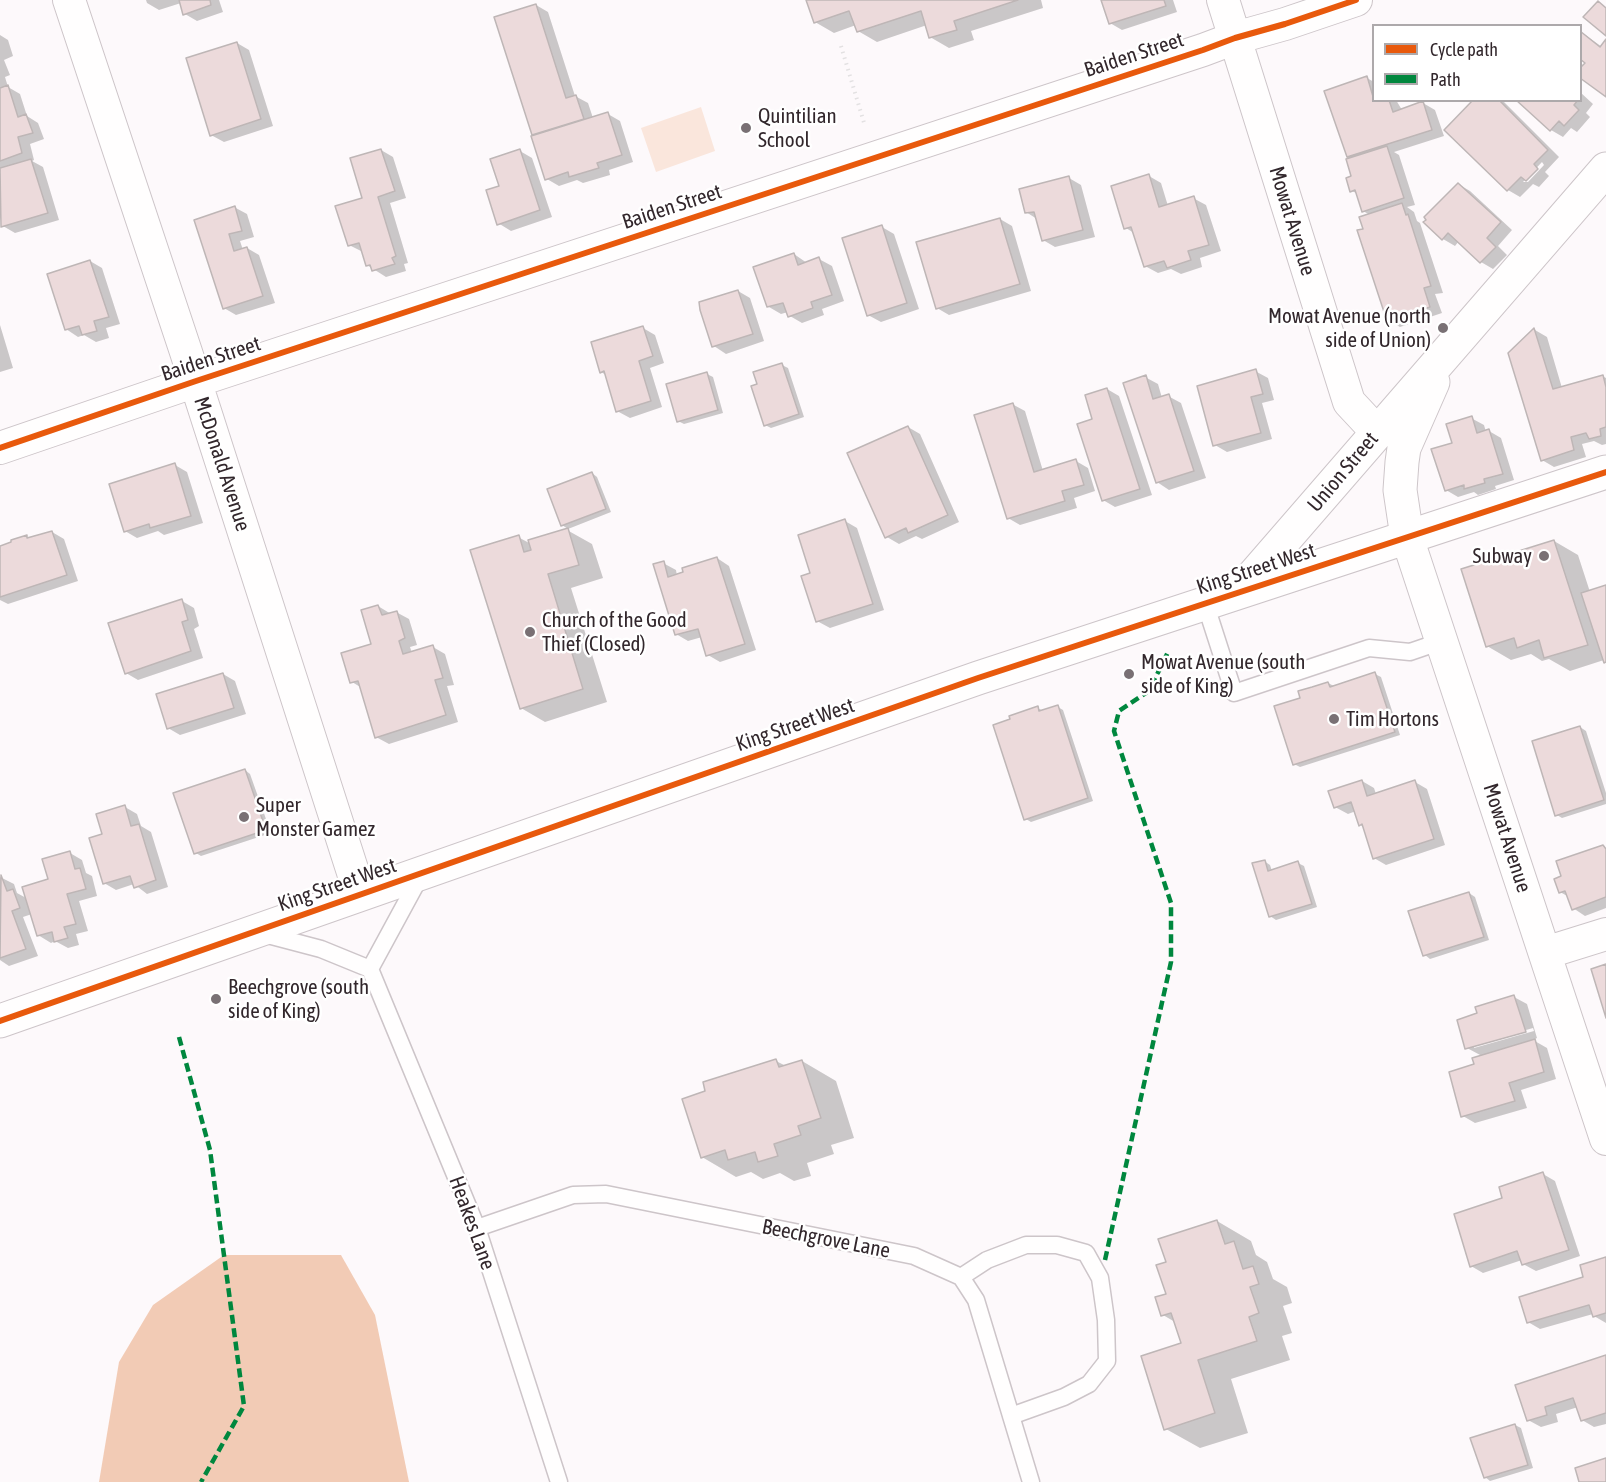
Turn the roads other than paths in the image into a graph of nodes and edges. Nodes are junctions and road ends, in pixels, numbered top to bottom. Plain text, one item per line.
1 (69, 0) edge
2 (1222, 0) edge
3 (1356, 0) edge
4 (1235, 38) junction
5 (1606, 169) edge
6 (1446, 353) junction
7 (196, 381) junction
8 (1377, 432) junction
9 (0, 448) edge
10 (1606, 472) edge
11 (1407, 537) junction
12 (1240, 591) junction
13 (1205, 603) junction
14 (1442, 641) junction
15 (422, 873) junction
16 (360, 894) junction
17 (255, 932) junction
18 (1606, 934) edge
19 (1545, 953) junction
20 (370, 969) junction
21 (0, 1021) edge
22 (1606, 1139) edge
23 (477, 1228) junction
24 (961, 1277) junction
25 (1011, 1416) junction
26 (560, 1482) edge
27 (1031, 1482) edge

1 - 7 street, McDonald Avenue
2 - 4 street, Mowat Avenue
3 - 4 street, Baiden Street
4 - 7 street, Baiden Street
4 - 8 street, Mowat Avenue
5 - 6 main road, Union Street
6 - 8 main road, Union Street
6 - 11 main road, Union Street
7 - 9 street, Baiden Street
7 - 16 street, McDonald Avenue
8 - 12 main road, Union Street
10 - 11 main road, King Street West
11 - 12 main road, King Street West
11 - 14 street, Mowat Avenue
12 - 13 main road, King Street West
13 - 14 lane
13 - 15 main road, King Street West
14 - 19 street, Mowat Avenue
15 - 16 main road, King Street West
15 - 20 lane
16 - 17 main road, King Street West
17 - 20 lane
17 - 21 main road, King Street West
18 - 19 street
19 - 22 street, Mowat Avenue
20 - 23 lane, Heakes Lane
23 - 24 lane, Beechgrove Lane
23 - 26 lane, Heakes Lane
24 - 25 lane
24 - 25 lane
25 - 27 lane

